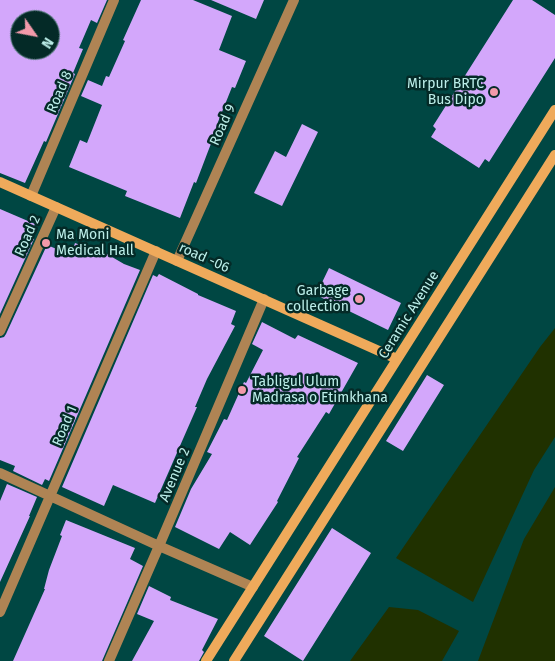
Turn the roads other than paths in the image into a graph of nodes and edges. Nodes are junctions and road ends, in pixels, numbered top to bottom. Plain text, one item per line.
1 (114, 0) edge
2 (294, 0) edge
3 (555, 110) edge
4 (555, 155) edge
5 (0, 182) edge
6 (30, 196) junction
7 (56, 207) junction
8 (156, 251) junction
9 (177, 261) junction
10 (264, 299) junction
11 (0, 331) edge
12 (397, 359) junction
13 (0, 473) edge
14 (50, 496) junction
15 (159, 546) junction
16 (253, 587) junction
17 (0, 612) edge
18 (109, 661) edge
19 (206, 661) edge
20 (234, 661) edge

1 - 6 street, Road 8
2 - 9 street, Road 9
3 - 12 main road, Ceramic Avenue
4 - 20 main road
5 - 6 main road, road -06
6 - 7 main road, road -06
7 - 8 main road, road -06
7 - 11 street, Road 2
8 - 9 main road, road -06
8 - 14 street, Road 1
9 - 10 main road, road -06
10 - 12 main road, road -06
10 - 15 street, Avenue 2
12 - 16 main road, Ceramic Avenue
13 - 14 street
14 - 15 street
14 - 17 street, Road 1
15 - 16 street
15 - 18 street, Avenue 2
16 - 19 main road, Ceramic Avenue

